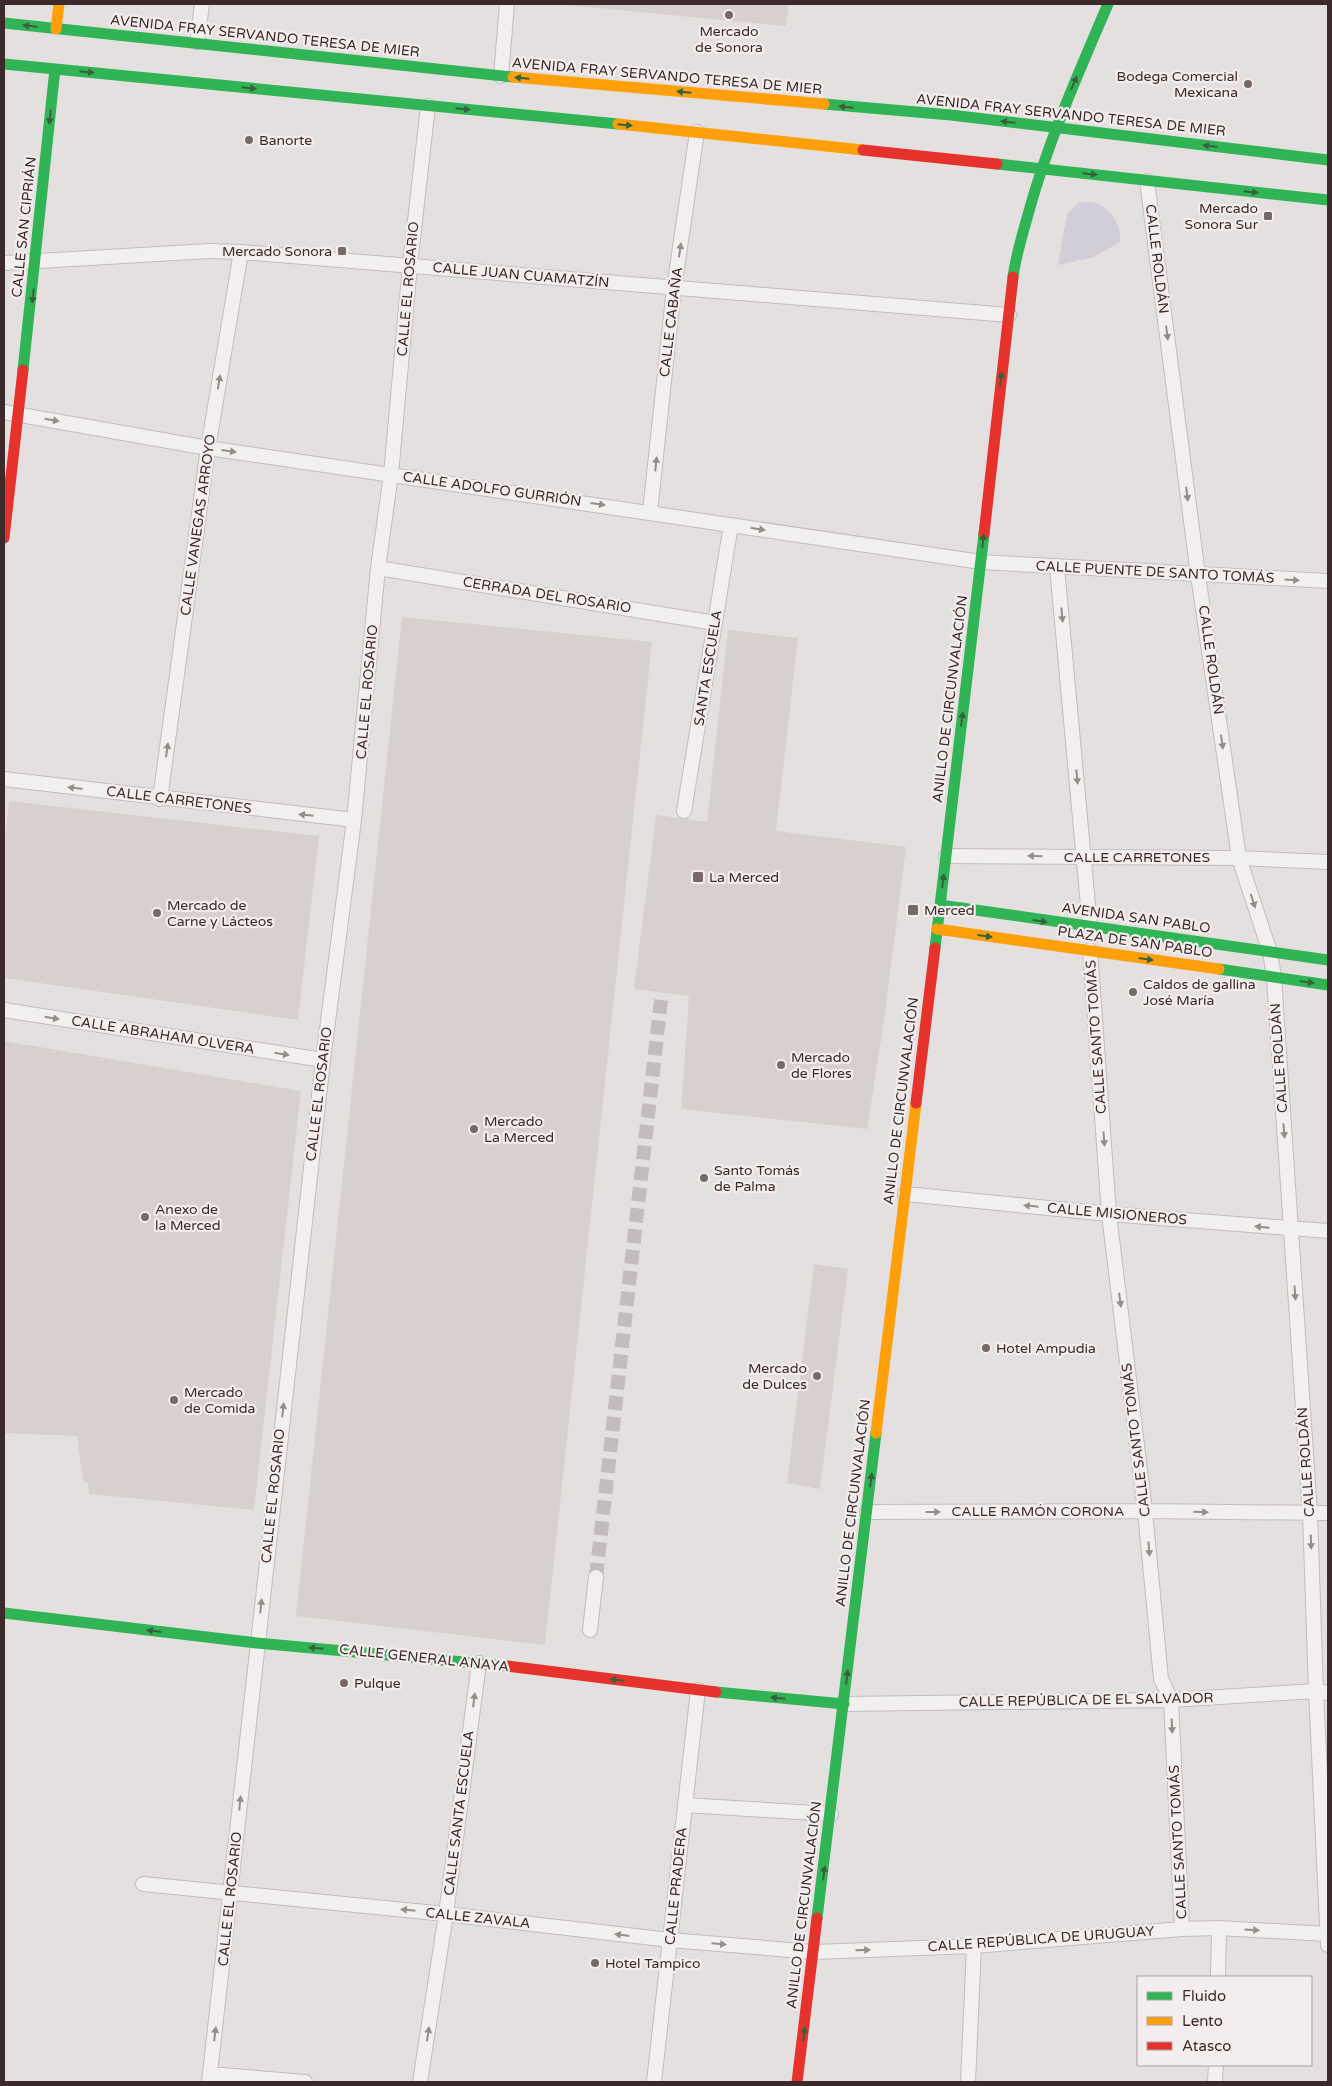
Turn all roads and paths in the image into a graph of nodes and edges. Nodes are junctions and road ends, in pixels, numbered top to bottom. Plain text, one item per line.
1 (59, 4) edge
2 (202, 4) edge
3 (507, 4) edge
4 (1108, 4) edge
5 (4, 23) edge
6 (56, 29) junction
7 (197, 42) junction
8 (4, 64) edge
9 (54, 69) junction
10 (502, 76) junction
11 (428, 106) junction
12 (1056, 128) junction
13 (697, 132) junction
14 (1328, 160) edge
15 (1042, 169) junction
16 (1147, 181) junction
17 (1328, 200) edge
18 (241, 252) junction
19 (36, 261) junction
20 (4, 263) edge
21 (410, 265) junction
22 (674, 288) junction
23 (1008, 315) junction
24 (4, 412) edge
25 (20, 414) junction
26 (208, 448) junction
27 (391, 474) junction
28 (650, 512) junction
29 (731, 525) junction
30 (4, 538) edge
31 (981, 562) junction
32 (1057, 567) junction
33 (378, 568) junction
34 (1198, 574) junction
35 (1328, 582) edge
36 (715, 623) junction
37 (4, 779) edge
38 (160, 799) junction
39 (684, 811) dead end
40 (354, 820) junction
41 (946, 856) junction
42 (1085, 857) junction
43 (1239, 858) junction
44 (1328, 862) edge
45 (940, 905) junction
46 (1090, 927) junction
47 (937, 929) junction
48 (1090, 950) junction
49 (1270, 952) junction
50 (1328, 960) edge
51 (1274, 977) junction
52 (1328, 985) edge
53 (4, 1010) edge
54 (323, 1060) junction
55 (905, 1194) junction
56 (1109, 1214) junction
57 (1290, 1229) junction
58 (1328, 1231) edge
59 (1145, 1510) junction
60 (867, 1512) junction
61 (1310, 1513) junction
62 (1328, 1514) edge
63 (596, 1577) tunnel mouth
64 (4, 1613) edge
65 (590, 1630) dead end
66 (257, 1642) junction
67 (479, 1663) junction
68 (698, 1690) junction
69 (1322, 1692) edge
70 (1171, 1700) junction
71 (844, 1704) junction
72 (685, 1805) junction
73 (831, 1814) junction
74 (142, 1884) dead end
75 (231, 1893) junction
76 (446, 1914) junction
77 (1219, 1928) junction
78 (1182, 1929) junction
79 (1328, 1934) edge
80 (670, 1940) junction
81 (1328, 1945) edge
82 (974, 1946) junction
83 (814, 1952) junction
84 (1218, 1976) edge
85 (1216, 2066) edge
86 (209, 2078) edge
87 (305, 2082) edge
88 (420, 2082) edge
89 (654, 2082) edge
90 (797, 2082) edge
91 (968, 2082) edge
92 (1215, 2082) edge

1 - 6 main road
2 - 7 street
3 - 10 street
12 -> 4 main road, ANILLO DE CIRCUNVALACIÓN
6 -> 5 main road, AVENIDA FRAY SERVANDO TERESA DE MIER
6 - 7 main road, AVENIDA FRAY SERVANDO TERESA DE MIER
7 - 10 main road, AVENIDA FRAY SERVANDO TERESA DE MIER
8 - 9 main road
9 -> 11 main road
9 -> 19 main road, CALLE SAN CIPRIÁN
12 -> 10 main road, AVENIDA FRAY SERVANDO TERESA DE MIER
11 -> 13 main road
11 - 21 street, CALLE EL ROSARIO
14 -> 12 main road, AVENIDA FRAY SERVANDO TERESA DE MIER
12 - 15 main road, ANILLO DE CIRCUNVALACIÓN
13 - 15 main road
22 -> 13 street, CALLE CABAÑA
15 -> 16 main road
15 - 23 main road, ANILLO DE CIRCUNVALACIÓN
16 -> 17 main road
16 -> 34 street, CALLE ROLDÁN
18 - 19 street, CALLE JUAN CUAMATZÍN
18 - 21 street, CALLE JUAN CUAMATZÍN
26 -> 18 street, CALLE VANEGAS ARROYO
19 - 20 street, CALLE JUAN CUAMATZÍN
19 -> 25 main road, CALLE SAN CIPRIÁN
21 - 22 street, CALLE JUAN CUAMATZÍN
21 - 27 street, CALLE EL ROSARIO
22 - 23 street, CALLE JUAN CUAMATZÍN
28 -> 22 street, CALLE CABAÑA
31 -> 23 main road, ANILLO DE CIRCUNVALACIÓN
24 - 25 street, CALLE ADOLFO GURRIÓN
25 -> 26 street, CALLE ADOLFO GURRIÓN
25 - 30 main road, CALLE SAN CIPRIÁN
26 -> 27 street, CALLE ADOLFO GURRIÓN
38 -> 26 street, CALLE VANEGAS ARROYO
27 -> 28 street, CALLE ADOLFO GURRIÓN
27 - 33 street, CALLE EL ROSARIO
28 - 29 street, CALLE ADOLFO GURRIÓN
29 -> 31 street, CALLE ADOLFO GURRIÓN
29 - 36 street, SANTA ESCUELA
31 - 32 street, CALLE PUENTE DE SANTO TOMÁS
41 -> 31 main road, ANILLO DE CIRCUNVALACIÓN
32 - 34 street, CALLE PUENTE DE SANTO TOMÁS
32 -> 42 street
33 - 36 street, CERRADA DEL ROSARIO
33 - 40 street, CALLE EL ROSARIO
34 -> 35 street, CALLE PUENTE DE SANTO TOMÁS
34 -> 43 street, CALLE ROLDÁN
36 - 39 street, SANTA ESCUELA
38 -> 37 street, CALLE CARRETONES
40 -> 38 street, CALLE CARRETONES
40 - 54 street, CALLE EL ROSARIO
42 -> 41 street, CALLE CARRETONES
45 -> 41 main road, ANILLO DE CIRCUNVALACIÓN
42 - 43 street, CALLE CARRETONES
42 - 46 street
43 - 44 street, CALLE CARRETONES
43 -> 49 street, CALLE ROLDÁN
45 -> 46 main road, AVENIDA SAN PABLO
45 - 47 main road, ANILLO DE CIRCUNVALACIÓN
46 - 49 main road, AVENIDA SAN PABLO
47 -> 48 main road, PLAZA DE SAN PABLO
47 - 55 main road, ANILLO DE CIRCUNVALACIÓN
48 -> 51 main road, PLAZA DE SAN PABLO
48 -> 56 street, CALLE SANTO TOMÁS
49 - 50 main road, AVENIDA SAN PABLO
49 - 51 street, CALLE ROLDÁN
51 -> 52 main road, PLAZA DE SAN PABLO
51 -> 57 street, CALLE ROLDÁN
53 -> 54 street, CALLE ABRAHAM OLVERA
66 -> 54 street, CALLE EL ROSARIO
56 -> 55 street, CALLE MISIONEROS
60 -> 55 main road, ANILLO DE CIRCUNVALACIÓN
57 -> 56 street, CALLE MISIONEROS
56 -> 59 street, CALLE SANTO TOMÁS
57 - 58 street, CALLE MISIONEROS
57 -> 61 street, CALLE ROLDÁN
60 -> 59 street, CALLE RAMÓN CORONA
59 -> 61 street, CALLE RAMÓN CORONA
59 -> 70 street, CALLE SANTO TOMÁS
71 -> 60 main road, ANILLO DE CIRCUNVALACIÓN
61 - 62 street, CALLE RAMÓN CORONA
61 -> 69 street, CALLE ROLDÁN
63 - 65 street
66 -> 64 main road, CALLE GENERAL ANAYA
67 -> 66 main road, CALLE GENERAL ANAYA
75 -> 66 street, CALLE EL ROSARIO
68 -> 67 main road, CALLE GENERAL ANAYA
76 -> 67 street, CALLE SANTA ESCUELA
71 -> 68 main road, CALLE GENERAL ANAYA
68 - 72 street, CALLE PRADERA
69 - 70 street, CALLE REPÚBLICA DE EL SALVADOR
69 - 79 street, CALLE ROLDÁN
70 - 71 street, CALLE REPÚBLICA DE EL SALVADOR
70 -> 78 street, CALLE SANTO TOMÁS
71 - 73 main road, ANILLO DE CIRCUNVALACIÓN
72 - 73 street
72 - 80 street, CALLE PRADERA
83 -> 73 main road, ANILLO DE CIRCUNVALACIÓN
74 - 75 street, CALLE ZAVALA
76 -> 75 street, CALLE ZAVALA
86 -> 75 street, CALLE EL ROSARIO
80 -> 76 street, CALLE ZAVALA
88 -> 76 street, CALLE SANTA ESCUELA
77 - 78 street, CALLE REPÚBLICA DE URUGUAY
77 -> 79 street, CALLE REPÚBLICA DE URUGUAY
77 - 84 street
78 - 82 street, CALLE REPÚBLICA DE URUGUAY
79 - 81 street, CALLE ROLDÁN
80 -> 83 street, CALLE ZAVALA
80 - 89 street, CALLE PRADERA
83 -> 82 street, CALLE REPÚBLICA DE URUGUAY
82 - 91 street
90 -> 83 main road, ANILLO DE CIRCUNVALACIÓN
85 - 92 street
86 - 87 street

